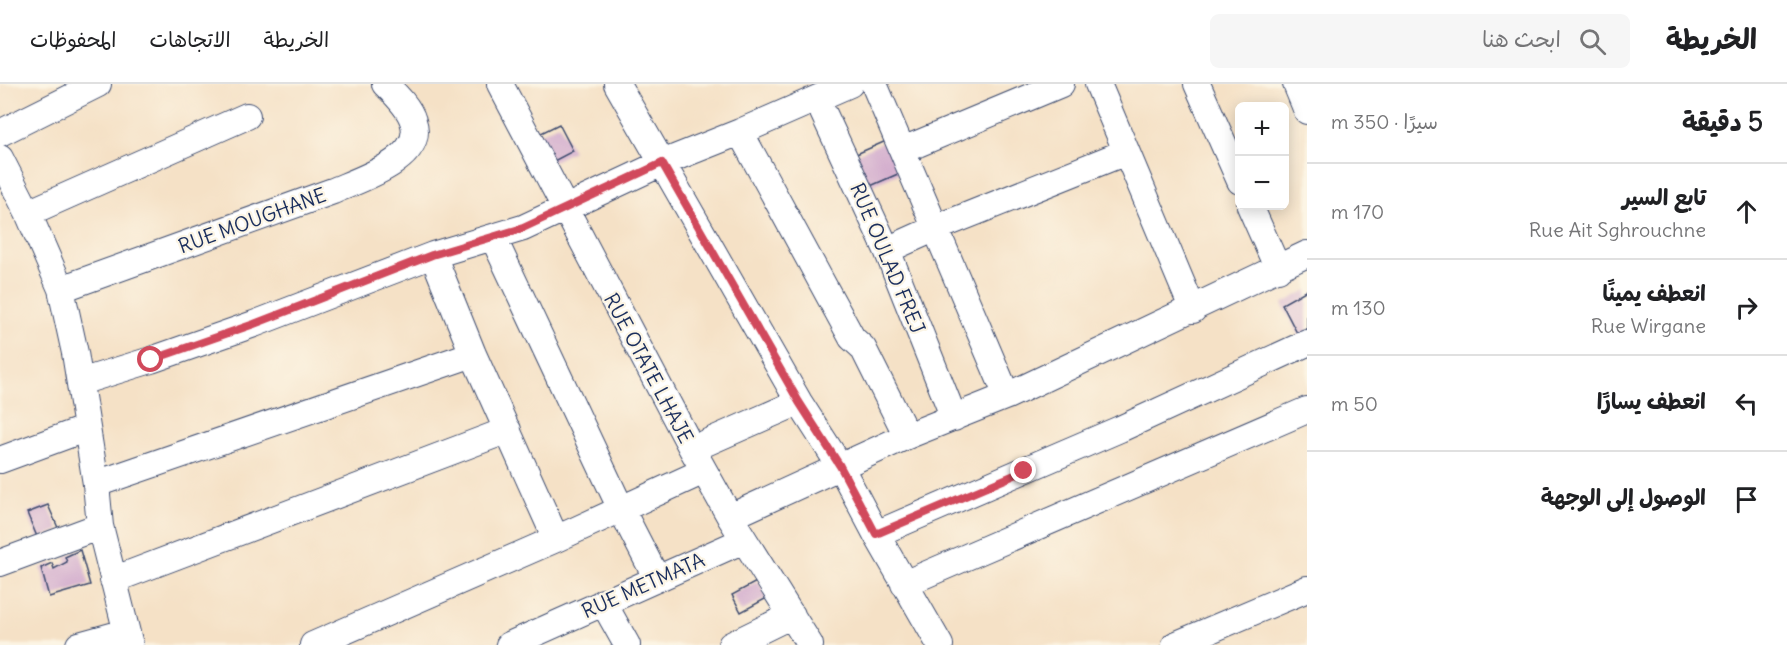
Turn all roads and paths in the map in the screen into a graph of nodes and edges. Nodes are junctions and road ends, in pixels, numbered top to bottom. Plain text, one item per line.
1 (98, 84) edge
2 (385, 84) edge
3 (500, 84) edge
4 (617, 84) edge
5 (850, 84) edge
6 (874, 84) edge
7 (1061, 84) edge
8 (1098, 84) edge
9 (1197, 84) edge
10 (1296, 84) edge
11 (817, 99) junction
12 (1307, 111) edge
13 (247, 116) dead end
14 (740, 132) junction
15 (0, 133) edge
16 (903, 150) junction
17 (1126, 152) junction
18 (0, 158) edge
19 (662, 163) junction
20 (1235, 172) edge
21 (565, 209) junction
22 (1252, 210) edge
23 (28, 213) junction
24 (936, 228) junction
25 (493, 237) junction
26 (887, 250) junction
27 (1307, 254) edge
28 (432, 255) junction
29 (1278, 269) junction
30 (61, 289) junction
31 (1193, 310) junction
32 (1307, 343) edge
33 (472, 354) junction
34 (80, 382) junction
35 (1007, 396) junction
36 (799, 402) junction
37 (1307, 410) edge
38 (954, 418) junction
39 (87, 428) junction
40 (508, 430) junction
41 (907, 436) junction
42 (0, 460) edge
43 (698, 460) junction
44 (840, 466) junction
45 (96, 484) junction
46 (621, 509) junction
47 (730, 517) junction
48 (100, 526) junction
49 (876, 534) junction
50 (556, 539) junction
51 (744, 540) junction
52 (0, 563) edge
53 (657, 579) junction
54 (113, 580) junction
55 (904, 584) junction
56 (1307, 588) edge
57 (603, 602) junction
58 (792, 615) junction
59 (128, 638) edge
60 (544, 638) edge
61 (79, 645) edge
62 (313, 645) edge
63 (509, 645) edge
64 (627, 645) edge
65 (731, 645) edge
66 (810, 645) edge
67 (940, 645) edge
68 (1175, 645) edge

1 - 15 street
2 - 30 street, RUE MOUGHANE
3 - 21 street, RUE OTATE LHAJE
4 - 19 street
5 - 11 street
6 - 16 street
7 - 16 street
8 - 17 street
9 - 20 street
10 - 12 street
11 - 14 street
11 - 26 street, RUE OULAD FREJ
13 - 23 street
14 - 19 street
14 - 41 street
16 - 24 street
17 - 24 street
17 - 31 street
18 - 23 street
19 - 21 street
19 - 36 street
21 - 25 street
21 - 43 street, RUE OTATE LHAJE
22 - 29 street
23 - 30 street
24 - 26 street
24 - 35 street
25 - 28 street
25 - 46 street
26 - 38 street, RUE OULAD FREJ
27 - 29 street
28 - 33 street
28 - 34 street
29 - 31 street
30 - 34 street
31 - 35 street
32 - 49 street
33 - 40 street
33 - 45 street
34 - 39 street
35 - 38 street
36 - 43 street
36 - 44 street
37 - 55 street
38 - 41 street
39 - 42 street
39 - 45 street
40 - 50 street
40 - 54 street
41 - 44 street
43 - 46 street
43 - 47 street, RUE OTATE LHAJE
44 - 47 street
44 - 49 street
45 - 48 street
46 - 50 street
46 - 53 street
47 - 51 street, RUE OTATE LHAJE
48 - 52 street
48 - 54 street
49 - 55 street
50 - 62 street
51 - 53 street, RUE METMATA
51 - 58 street, RUE OTATE LHAJE
53 - 57 street, RUE METMATA
54 - 59 street
55 - 67 street
56 - 68 street
57 - 60 street, RUE METMATA
57 - 64 street
58 - 65 street
58 - 66 street, RUE OTATE LHAJE
59 - 61 street
60 - 63 street, RUE METMATA

